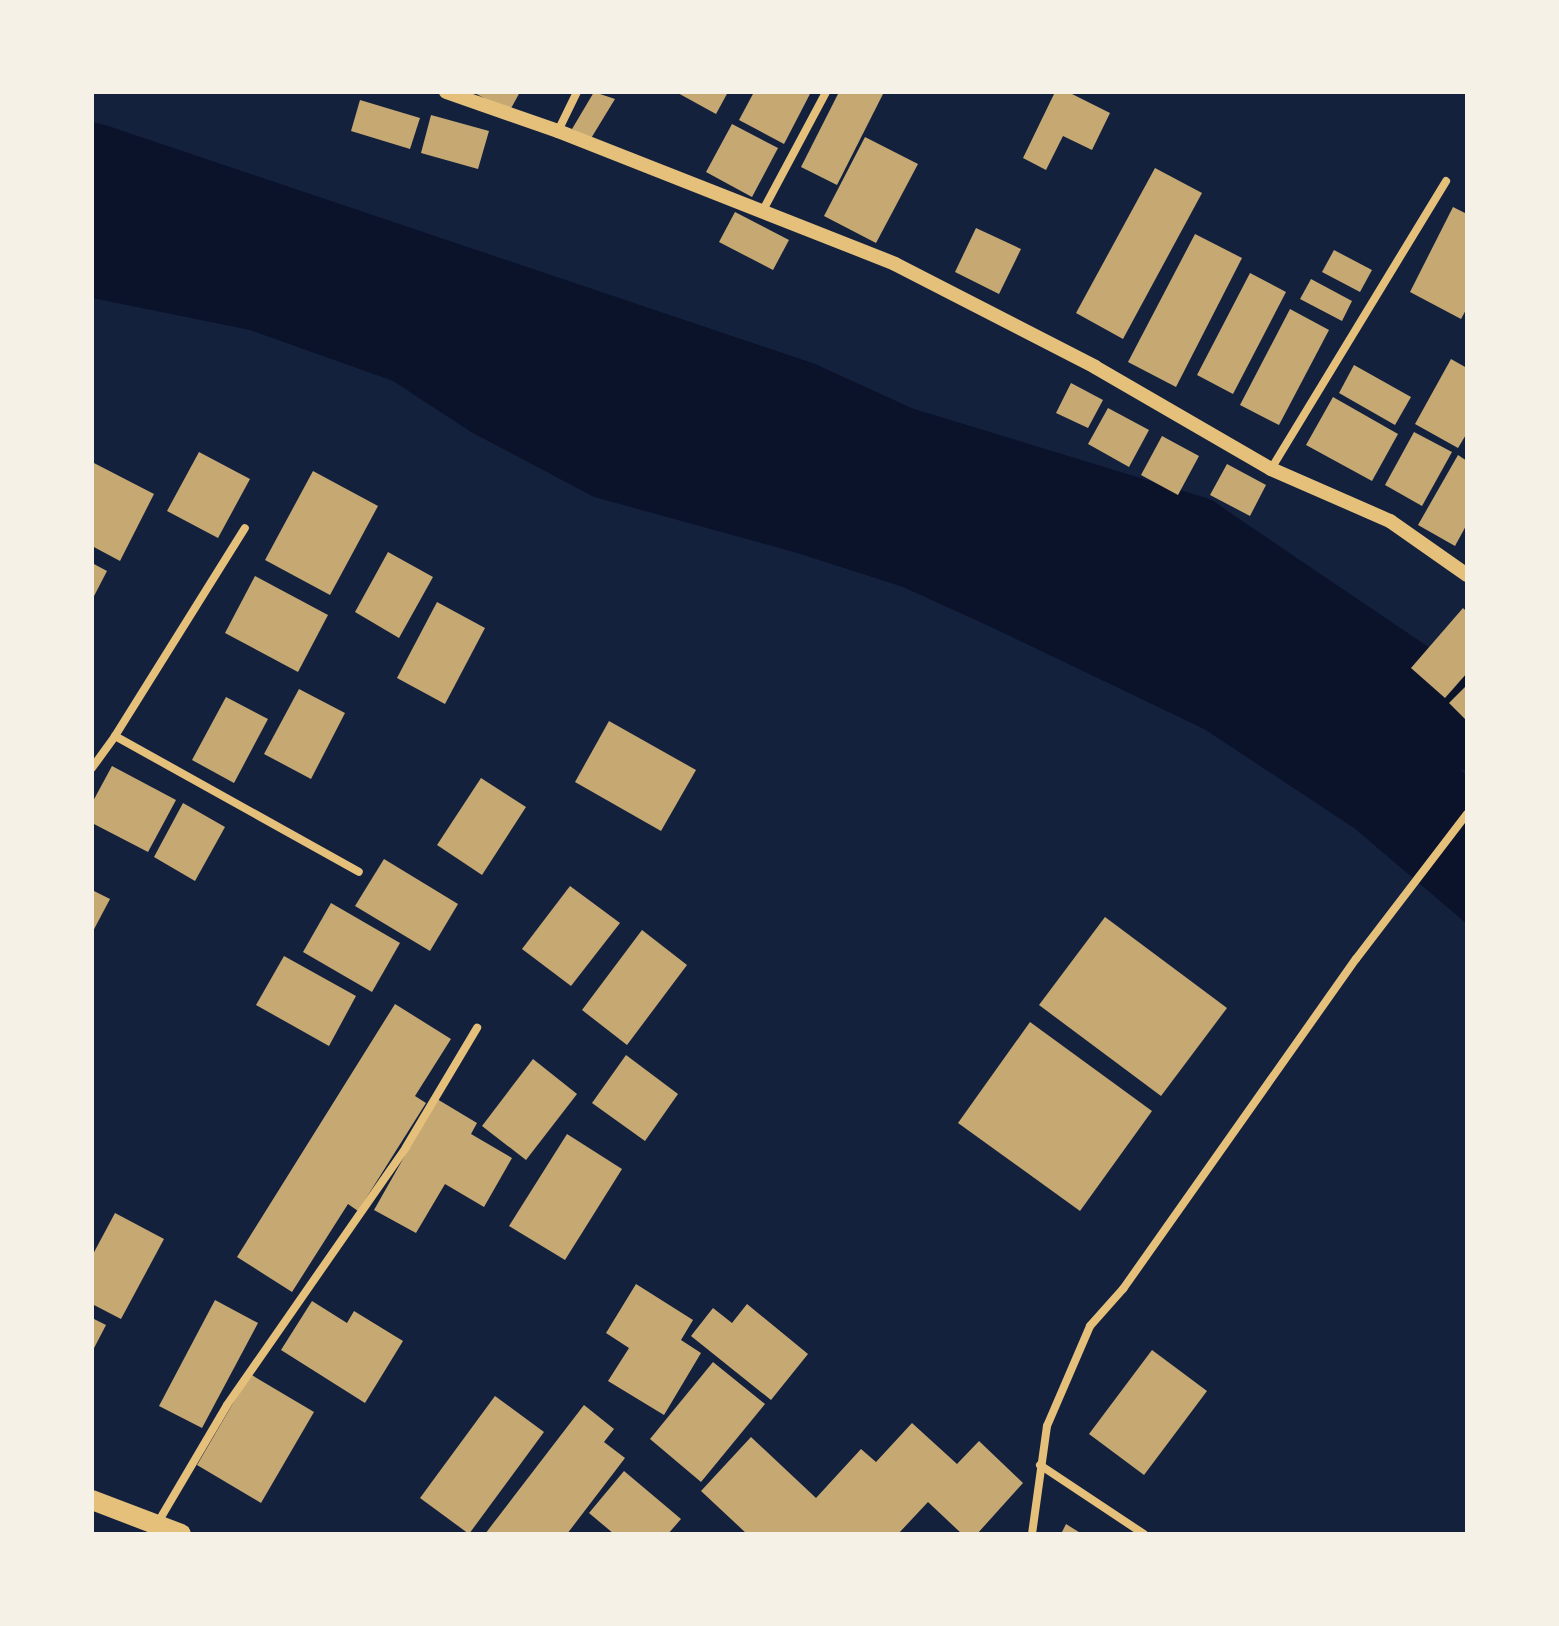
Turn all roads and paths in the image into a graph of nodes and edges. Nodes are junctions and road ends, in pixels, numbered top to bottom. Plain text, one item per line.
1 (446, 92) edge
2 (577, 92) edge
3 (826, 92) edge
4 (558, 131) junction
5 (1446, 181) dead end
6 (762, 212) junction
7 (1271, 469) junction
8 (245, 528) dead end
9 (1467, 575) edge
10 (115, 736) junction
11 (92, 768) edge
12 (1467, 814) edge
13 (359, 872) dead end
14 (477, 1028) dead end
15 (1040, 1465) junction
16 (92, 1500) edge
17 (157, 1524) junction
18 (181, 1534) edge
19 (1032, 1534) edge
20 (1144, 1534) edge

1 - 4 street
2 - 4 street
3 - 6 street
4 - 6 street
5 - 7 street
6 - 7 street
7 - 9 street
8 - 10 street
10 - 11 street
10 - 13 street
12 - 15 street
14 - 17 street
15 - 19 street
15 - 20 street
16 - 17 main road
17 - 18 main road

